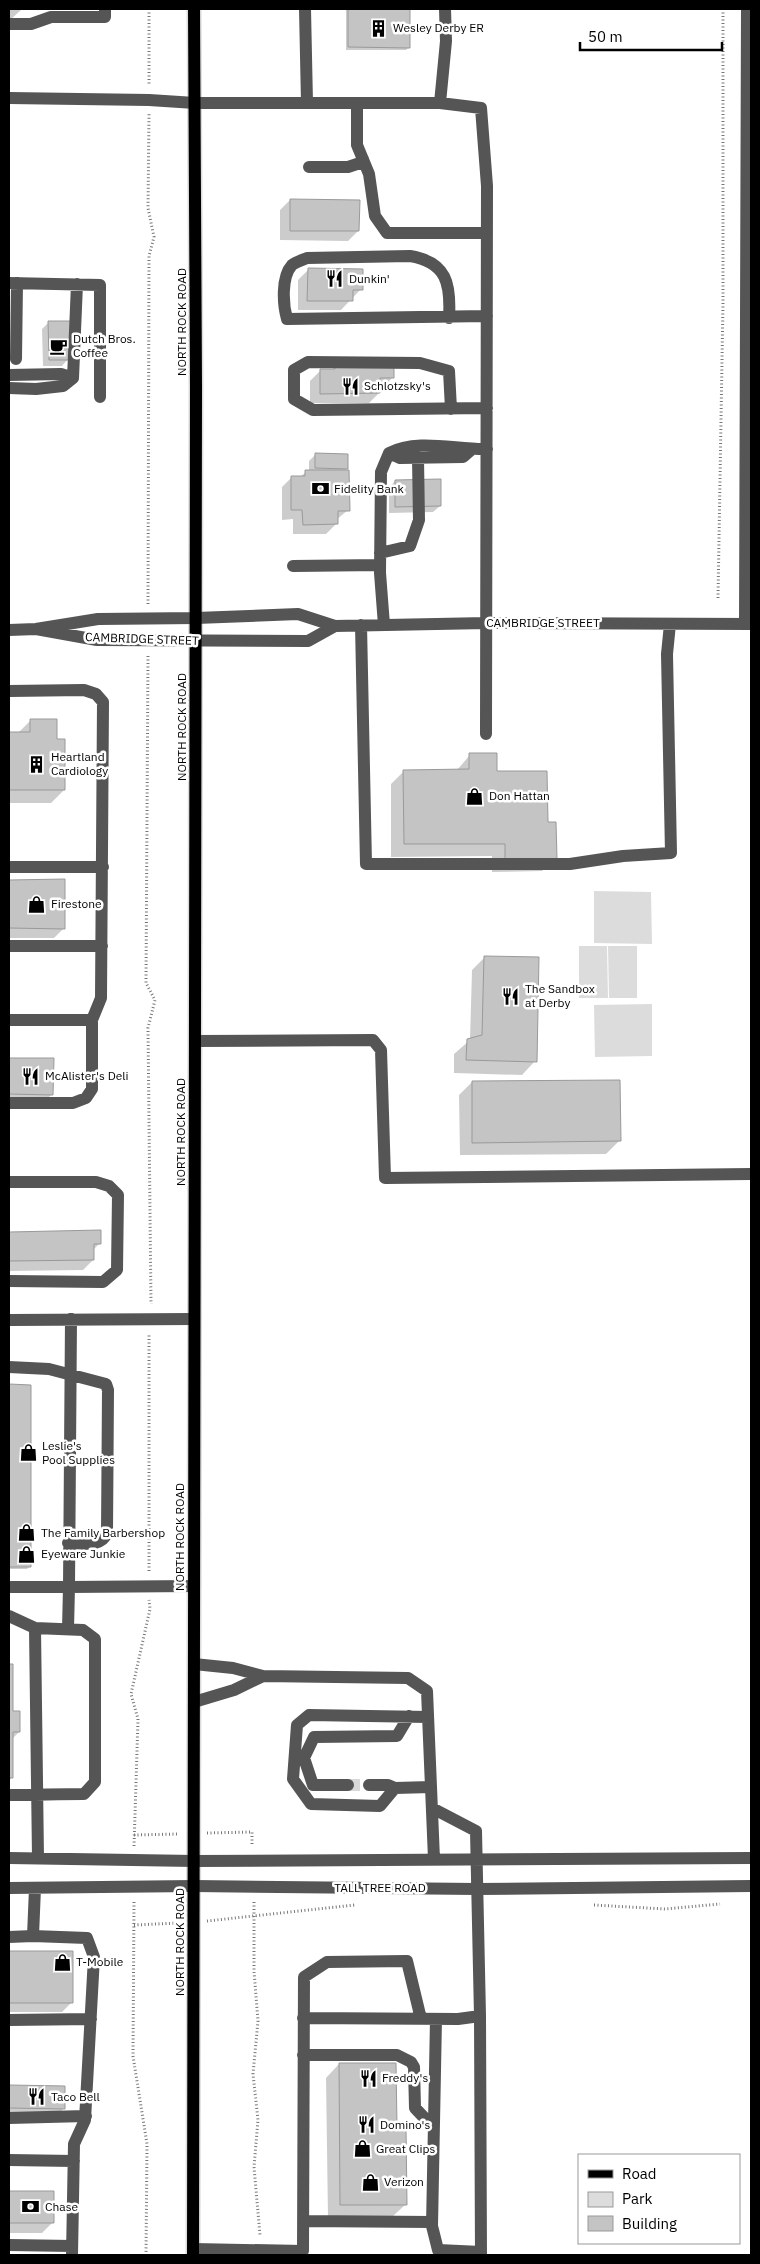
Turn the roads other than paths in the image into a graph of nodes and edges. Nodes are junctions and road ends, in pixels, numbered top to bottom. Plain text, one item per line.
1 (105, 9) edge
2 (194, 9) edge
3 (305, 9) edge
4 (445, 9) edge
5 (747, 9) edge
6 (51, 13) edge
7 (9, 24) edge
8 (749, 69) edge
9 (9, 98) edge
10 (195, 103) junction
11 (307, 103) junction
12 (357, 103) junction
13 (440, 103) junction
14 (363, 159) junction
15 (309, 167) dead end
16 (487, 233) junction
17 (749, 264) edge
18 (13, 283) edge
19 (77, 284) junction
20 (487, 316) junction
21 (449, 318) junction
22 (16, 359) dead end
23 (9, 374) edge
24 (73, 378) junction
25 (9, 388) edge
26 (100, 397) dead end
27 (487, 408) junction
28 (451, 409) junction
29 (487, 449) junction
30 (471, 450) junction
31 (389, 453) junction
32 (418, 458) junction
33 (749, 458) edge
34 (380, 559) junction
35 (293, 566) dead end
36 (196, 618) junction
37 (487, 623) junction
38 (670, 624) junction
39 (748, 624) edge
40 (384, 625) junction
41 (335, 626) junction
42 (361, 626) junction
43 (36, 629) junction
44 (9, 630) edge
45 (196, 642) junction
46 (9, 691) edge
47 (486, 734) dead end
48 (9, 867) edge
49 (103, 867) junction
50 (9, 946) edge
51 (102, 946) junction
52 (9, 1020) edge
53 (92, 1020) junction
54 (195, 1041) junction
55 (9, 1103) edge
56 (751, 1174) edge
57 (9, 1182) edge
58 (9, 1281) edge
59 (70, 1319) junction
60 (194, 1319) junction
61 (9, 1320) edge
62 (9, 1367) edge
63 (70, 1375) junction
64 (68, 1543) junction
65 (194, 1586) junction
66 (69, 1587) junction
67 (9, 1588) edge
68 (9, 1616) edge
69 (35, 1628) junction
70 (68, 1629) junction
71 (194, 1664) junction
72 (263, 1676) junction
73 (194, 1702) junction
74 (409, 1716) junction
75 (428, 1717) junction
76 (348, 1785) tunnel mouth
77 (370, 1785) tunnel mouth
78 (431, 1787) junction
79 (396, 1788) junction
80 (9, 1795) edge
81 (36, 1795) junction
82 (432, 1808) junction
83 (9, 1858) edge
84 (38, 1858) junction
85 (751, 1858) edge
86 (477, 1859) junction
87 (434, 1860) junction
88 (194, 1861) junction
89 (194, 1886) junction
90 (751, 1886) edge
91 (9, 1888) edge
92 (35, 1888) junction
93 (477, 1889) junction
94 (33, 1936) junction
95 (9, 1937) edge
96 (480, 2016) junction
97 (303, 2018) junction
98 (92, 2019) junction
99 (422, 2019) junction
100 (436, 2019) junction
101 (9, 2020) edge
102 (303, 2055) junction
103 (86, 2116) junction
104 (9, 2118) edge
105 (433, 2127) junction
106 (9, 2160) edge
107 (74, 2161) junction
108 (303, 2222) junction
109 (432, 2222) junction
110 (9, 2245) edge
111 (72, 2251) edge
112 (194, 2252) edge
113 (302, 2253) edge
114 (436, 2253) edge
115 (481, 2253) edge

1 - 6 street
2 - 10 main road, NORTH ROCK ROAD
3 - 11 street
4 - 13 street
5 - 8 street
6 - 7 street
8 - 17 street
9 - 10 street
10 - 11 street
10 - 36 main road, NORTH ROCK ROAD
11 - 12 street
12 - 13 street
12 - 14 street
13 - 16 street
14 - 15 street
14 - 16 street
16 - 20 street
17 - 33 street
18 - 19 street
18 - 22 street
19 - 24 street
19 - 26 street
20 - 21 street
20 - 27 street
21 - 21 street
23 - 24 street
24 - 25 street
27 - 28 street
27 - 29 street
28 - 28 street
29 - 30 street
29 - 37 street
30 - 31 street
30 - 32 street
31 - 32 street
31 - 34 street
32 - 34 street
33 - 39 street
34 - 35 street
34 - 40 street
36 - 41 street, CAMBRIDGE STREET
36 - 43 street, CAMBRIDGE STREET
36 - 45 main road, NORTH ROCK ROAD
37 - 38 street, CAMBRIDGE STREET
37 - 40 street, CAMBRIDGE STREET
37 - 47 street
38 - 39 street, CAMBRIDGE STREET
38 - 42 street
40 - 42 street, CAMBRIDGE STREET
41 - 42 street, CAMBRIDGE STREET
41 - 45 street, CAMBRIDGE STREET
43 - 44 street, CAMBRIDGE STREET
43 - 45 street, CAMBRIDGE STREET
45 - 54 main road, NORTH ROCK ROAD
46 - 49 street
48 - 49 street
49 - 51 street
50 - 51 street
51 - 53 street
52 - 53 street
53 - 55 street
54 - 56 street
54 - 60 main road, NORTH ROCK ROAD
57 - 58 street
59 - 60 street
59 - 61 street
59 - 63 street
60 - 65 main road, NORTH ROCK ROAD
62 - 63 street
63 - 64 street
63 - 64 street
64 - 66 street
65 - 66 street
65 - 71 main road, NORTH ROCK ROAD
66 - 67 street
66 - 70 street
68 - 69 street
69 - 70 street
69 - 81 street
70 - 81 street
71 - 72 street
71 - 73 main road, NORTH ROCK ROAD
72 - 73 street
72 - 75 street
73 - 88 main road, NORTH ROCK ROAD
74 - 75 street
74 - 76 street
74 - 79 street
75 - 78 street
77 - 79 street
78 - 79 street
78 - 82 street
80 - 81 street
81 - 84 street
82 - 86 street
82 - 87 street
83 - 84 street
84 - 88 street
85 - 86 street
86 - 87 street
86 - 93 street
87 - 88 street
88 - 89 main road, NORTH ROCK ROAD
89 - 92 street, TALL TREE ROAD
89 - 93 street, TALL TREE ROAD
89 - 112 main road, NORTH ROCK ROAD
90 - 93 street, TALL TREE ROAD
91 - 92 street, TALL TREE ROAD
92 - 94 street
93 - 96 street
94 - 95 street
94 - 98 street
96 - 100 street
96 - 115 street
97 - 99 street
97 - 99 street
97 - 102 street
98 - 101 street
98 - 103 street
99 - 100 street
100 - 105 street
102 - 105 street
102 - 108 street
103 - 104 street
103 - 107 street
105 - 109 street
106 - 107 street
107 - 111 street
108 - 109 street
108 - 113 street
109 - 114 street
110 - 111 street
112 - 113 street
114 - 115 street

